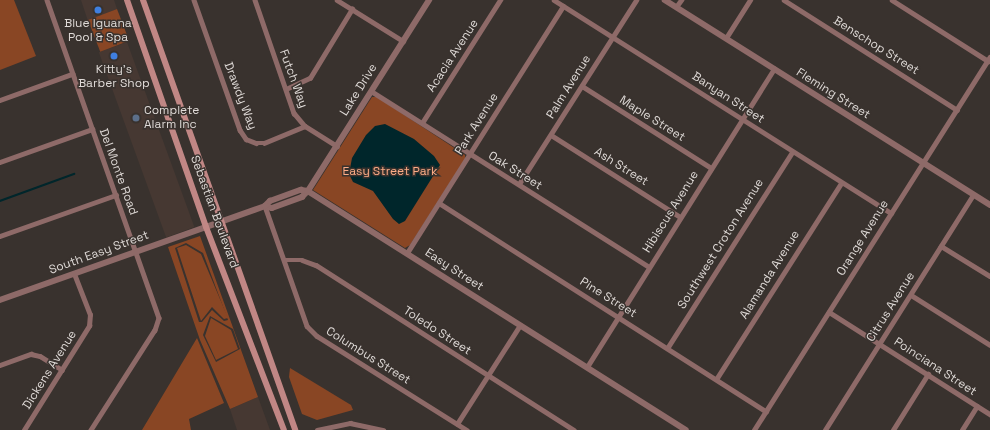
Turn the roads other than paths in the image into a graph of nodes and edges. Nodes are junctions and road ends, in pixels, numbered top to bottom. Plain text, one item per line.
1 (47, 0) edge
2 (127, 0) edge
3 (143, 0) edge
4 (194, 0) edge
5 (255, 0) edge
6 (337, 0) edge
7 (429, 0) edge
8 (500, 0) edge
9 (554, 0) edge
10 (636, 0) edge
11 (665, 0) edge
12 (681, 0) edge
13 (750, 0) edge
14 (784, 0) edge
15 (892, 0) edge
16 (563, 6) junction
17 (676, 7) junction
18 (352, 9) junction
19 (612, 37) junction
20 (726, 38) junction
21 (403, 41) junction
22 (989, 60) edge
23 (774, 69) junction
24 (72, 74) junction
25 (582, 86) junction
26 (286, 89) junction
27 (371, 92) junction
28 (0, 100) edge
29 (957, 110) junction
30 (742, 119) junction
31 (422, 123) junction
32 (305, 126) junction
33 (92, 129) junction
34 (551, 135) junction
35 (337, 146) junction
36 (792, 152) junction
37 (470, 154) junction
38 (0, 162) edge
39 (923, 163) junction
40 (711, 168) junction
41 (841, 183) junction
42 (519, 184) junction
43 (308, 191) junction
44 (116, 195) junction
45 (973, 195) junction
46 (439, 203) junction
47 (265, 206) junction
48 (990, 206) edge
49 (891, 213) junction
50 (680, 217) junction
51 (221, 222) junction
52 (206, 227) junction
53 (0, 236) edge
54 (941, 246) junction
55 (136, 252) junction
56 (407, 253) junction
57 (285, 260) junction
58 (649, 267) junction
59 (74, 274) junction
60 (990, 276) edge
61 (911, 295) junction
62 (0, 300) edge
63 (828, 312) junction
64 (617, 316) junction
65 (520, 325) junction
66 (880, 344) junction
67 (990, 345) edge
68 (668, 347) junction
69 (0, 365) edge
70 (587, 367) junction
71 (62, 370) junction
72 (928, 374) junction
73 (488, 375) junction
74 (717, 378) junction
75 (977, 406) junction
76 (766, 411) junction
77 (990, 414) edge
78 (457, 424) junction
79 (684, 429) edge
80 (24, 430) edge
81 (91, 430) edge
82 (284, 430) edge
83 (295, 430) edge
84 (317, 430) edge
85 (383, 430) edge
86 (467, 430) edge
87 (574, 430) edge
88 (754, 430) edge
89 (825, 430) edge
90 (893, 430) edge
91 (962, 430) edge

1 - 24 street, Del Monte Road
2 - 52 main road, Sebastian Boulevard
3 - 51 main road, Sebastian Boulevard
4 - 32 street, Drawdy Way
5 - 26 street, Futch Way
6 - 18 street
7 - 21 street, Lake Drive
8 - 31 street, Acacia Avenue
9 - 16 street, Banyan Street
10 - 19 street, Palm Avenue
11 - 17 street, Fleming Street
12 - 17 street
13 - 20 street
14 - 29 street, Benschop Street
15 - 22 street
16 - 19 street, Banyan Street
16 - 37 street, Park Avenue
17 - 20 street, Fleming Street
18 - 21 street
18 - 26 street
19 - 25 street, Palm Avenue
19 - 30 street, Banyan Street
20 - 23 street, Fleming Street
21 - 27 street, Lake Drive
22 - 29 street, Orange Avenue
23 - 30 street, Hibiscus Avenue
23 - 39 street, Fleming Street
24 - 28 street
24 - 33 street, Del Monte Road
25 - 34 street, Palm Avenue
25 - 40 street, Maple Street
26 - 32 street, Futch Way
27 - 31 street, Oak Street
27 - 35 street, Lake Drive
29 - 39 street, Orange Avenue
30 - 36 street, Banyan Street
30 - 40 street, Hibiscus Avenue
31 - 37 street, Oak Street
32 - 35 street, Futch Way
33 - 38 street
33 - 44 street, Del Monte Road
34 - 42 street, Palm Avenue
34 - 50 street, Ash Street
35 - 43 street, Lake Drive
36 - 41 street, Banyan Street
36 - 68 street, Southwest Croton Avenue
37 - 42 street, Oak Street
37 - 46 street, Park Avenue
39 - 45 street, Fleming Street
39 - 49 street, Orange Avenue
40 - 50 street, Hibiscus Avenue
41 - 49 street, Banyan Street
41 - 74 street, Alamanda Avenue
42 - 58 street, Oak Street
43 - 47 street
43 - 56 street, Easy Street
44 - 53 street
44 - 55 street, Del Monte Road
45 - 48 street, Fleming Street
45 - 54 street, Citrus Avenue
46 - 56 street, Park Avenue
46 - 64 street, Pine Street
47 - 51 street
47 - 57 street, Columbus Street
49 - 63 street, Orange Avenue
50 - 58 street, Hibiscus Avenue
51 - 52 street
51 - 83 main road, Sebastian Boulevard
52 - 55 street, South Easy Street
52 - 82 main road, Sebastian Boulevard
54 - 60 street
54 - 61 street, Citrus Avenue
55 - 59 street, South Easy Street
55 - 81 street, Del Monte Road
56 - 65 street, Easy Street
57 - 73 street, Toledo Street
57 - 78 street, Columbus Street
58 - 64 street, Hibiscus Avenue
59 - 62 street, South Easy Street
59 - 71 street, Dickens Avenue
61 - 66 street, Citrus Avenue
61 - 67 street
63 - 66 street, Poinciana Street
63 - 76 street, Orange Avenue
64 - 68 street, Pine Street
64 - 70 street, Hibiscus Avenue
65 - 70 street, Easy Street
65 - 73 street
66 - 72 street, Poinciana Street
66 - 89 street, Citrus Avenue
68 - 74 street, Pine Street
69 - 71 street
70 - 79 street, Easy Street
71 - 80 street, Dickens Avenue
72 - 75 street, Poinciana Street
72 - 90 street
73 - 78 street
73 - 87 street, Toledo Street
74 - 76 street, Pine Street
75 - 77 street, Poinciana Street
75 - 91 street
76 - 88 street, Orange Avenue
78 - 86 street, Columbus Street
84 - 85 street

